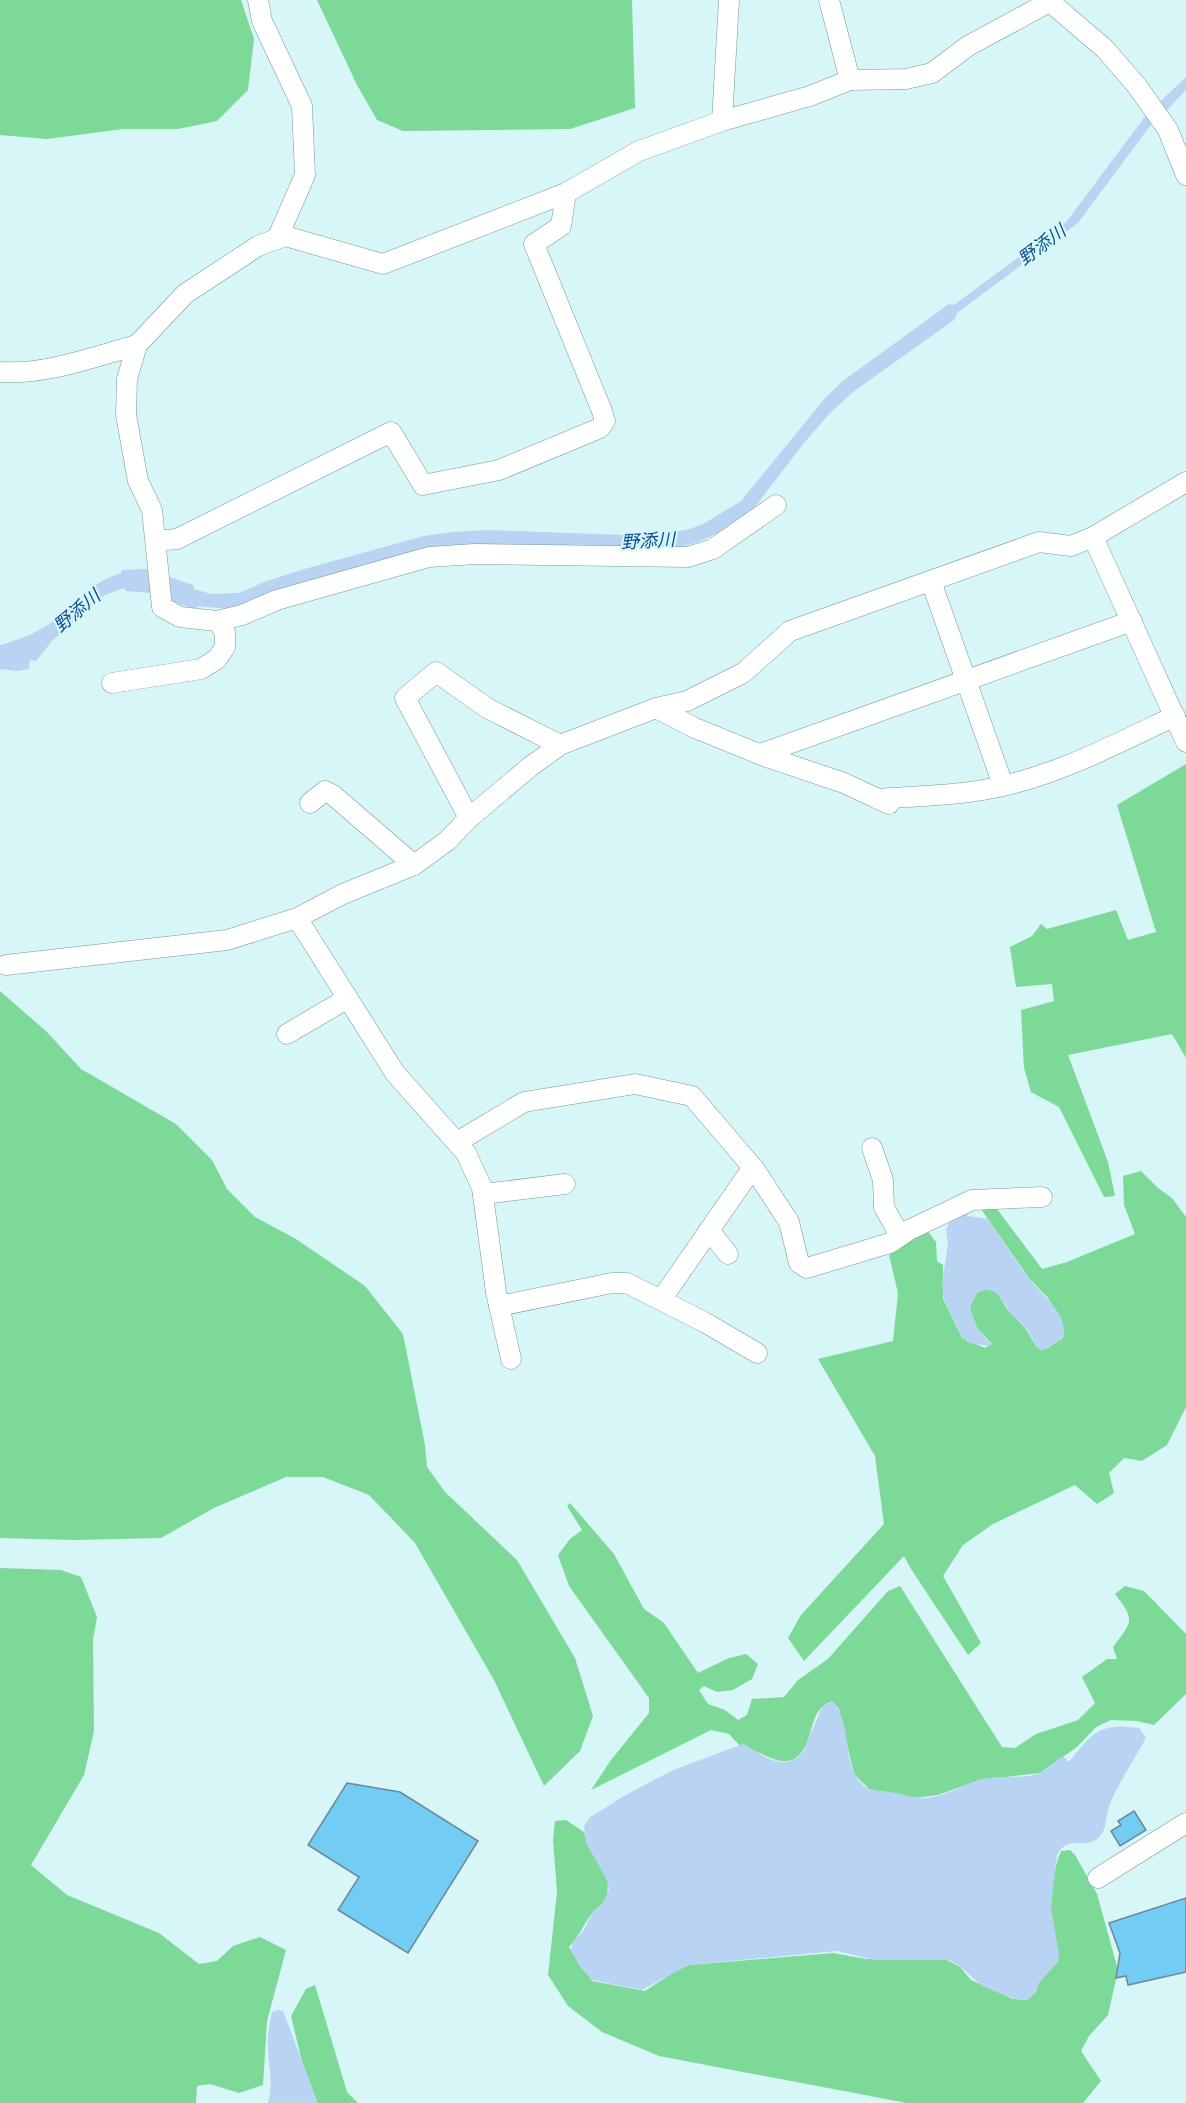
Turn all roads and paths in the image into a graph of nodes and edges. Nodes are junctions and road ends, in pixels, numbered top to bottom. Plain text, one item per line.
1 (258, 0) edge
2 (729, 0) edge
3 (829, 0) edge
4 (1051, 1) edge
5 (850, 80) junction
6 (722, 121) junction
7 (1186, 175) edge
8 (566, 193) junction
9 (277, 239) junction
10 (137, 345) junction
11 (0, 372) edge
12 (1185, 484) edge
13 (776, 505) dead end
14 (1093, 537) junction
15 (156, 541) junction
16 (930, 581) junction
17 (217, 621) junction
18 (1132, 621) junction
19 (966, 681) junction
20 (112, 683) dead end
21 (656, 708) junction
22 (1174, 716) junction
23 (1186, 742) edge
24 (560, 745) junction
25 (760, 754) junction
26 (1003, 785) junction
27 (310, 803) dead end
28 (469, 818) junction
29 (414, 865) junction
30 (297, 918) junction
31 (6, 965) dead end
32 (348, 998) junction
33 (287, 1034) dead end
34 (457, 1142) junction
35 (872, 1148) dead end
36 (753, 1167) junction
37 (564, 1184) dead end
38 (483, 1194) junction
39 (1042, 1197) dead end
40 (709, 1230) junction
41 (900, 1236) junction
42 (728, 1254) dead end
43 (661, 1300) junction
44 (499, 1306) junction
45 (758, 1353) dead end
46 (511, 1359) dead end
47 (1186, 1823) edge
48 (1098, 1878) dead end

1 - 9 street
2 - 6 street
3 - 5 street
4 - 5 street
4 - 7 street
5 - 6 street
6 - 8 street
8 - 9 street
8 - 15 street
9 - 10 street
10 - 11 street
10 - 15 street
12 - 14 street
13 - 17 street
14 - 16 street
14 - 18 street
15 - 17 street
16 - 19 street
16 - 21 street
17 - 20 street
18 - 19 street
18 - 22 street
19 - 25 street
19 - 26 street
21 - 24 street
21 - 25 street
22 - 23 street
22 - 26 street
24 - 28 street
24 - 28 street
25 - 26 street
27 - 29 street
28 - 29 street
29 - 30 street
30 - 31 street
30 - 32 street
32 - 33 street
32 - 34 street
34 - 36 street
34 - 38 street
35 - 41 street
36 - 40 street
36 - 41 street
37 - 38 street
38 - 44 street
39 - 41 street
40 - 42 street
40 - 43 street
43 - 44 street
43 - 45 street
44 - 46 street
47 - 48 street

